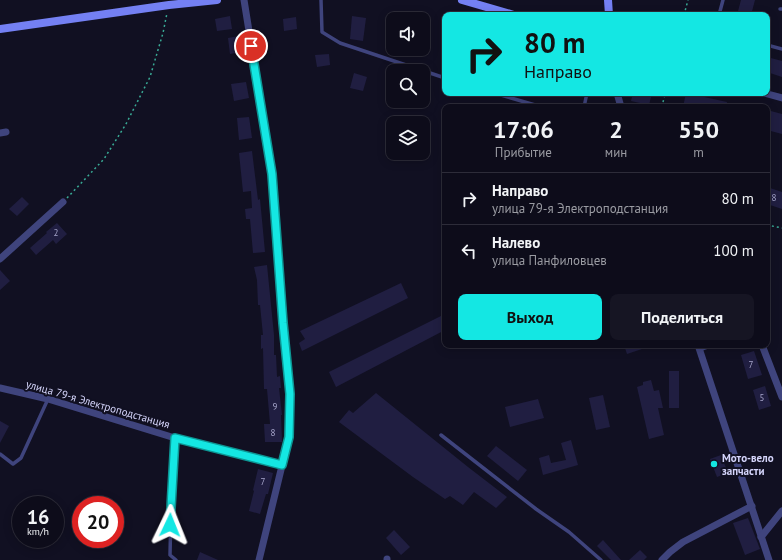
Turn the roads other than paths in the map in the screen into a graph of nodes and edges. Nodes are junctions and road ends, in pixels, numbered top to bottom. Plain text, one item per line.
1 (217, 0) edge
2 (244, 0) edge
3 (321, 0) edge
4 (462, 0) edge
5 (608, 0) edge
6 (723, 0) edge
7 (504, 12) edge
8 (609, 12) edge
9 (720, 12) edge
10 (0, 29) edge
11 (770, 46) edge
12 (782, 49) edge
13 (442, 77) edge
14 (770, 95) edge
15 (504, 96) edge
16 (782, 98) edge
17 (532, 104) edge
18 (63, 202) road end
19 (0, 259) edge
20 (698, 348) edge
21 (763, 348) edge
22 (0, 388) edge
23 (782, 395) edge
24 (48, 399) junction
25 (441, 435) dead end
26 (175, 438) junction
27 (0, 454) edge
28 (282, 465) junction
29 (752, 506) junction
30 (782, 511) edge
31 (762, 537) junction
32 (176, 560) edge
33 (259, 560) edge
34 (601, 560) edge
35 (662, 560) edge
36 (769, 560) edge

1 - 10 main road
2 - 28 street
3 - 13 lane
4 - 7 main road
5 - 8 main road
6 - 9 lane
11 - 12 lane
14 - 16 street
15 - 17 lane
18 - 19 street
20 - 29 street
21 - 23 street
22 - 24 street, улица 79-я Электроподстанция
24 - 26 street, улица 79-я Электроподстанция
24 - 27 lane
25 - 34 lane
26 - 28 street, улица 79-я Электроподстанция
26 - 32 lane
28 - 33 street
29 - 31 street
29 - 35 street
30 - 31 street
31 - 36 street

